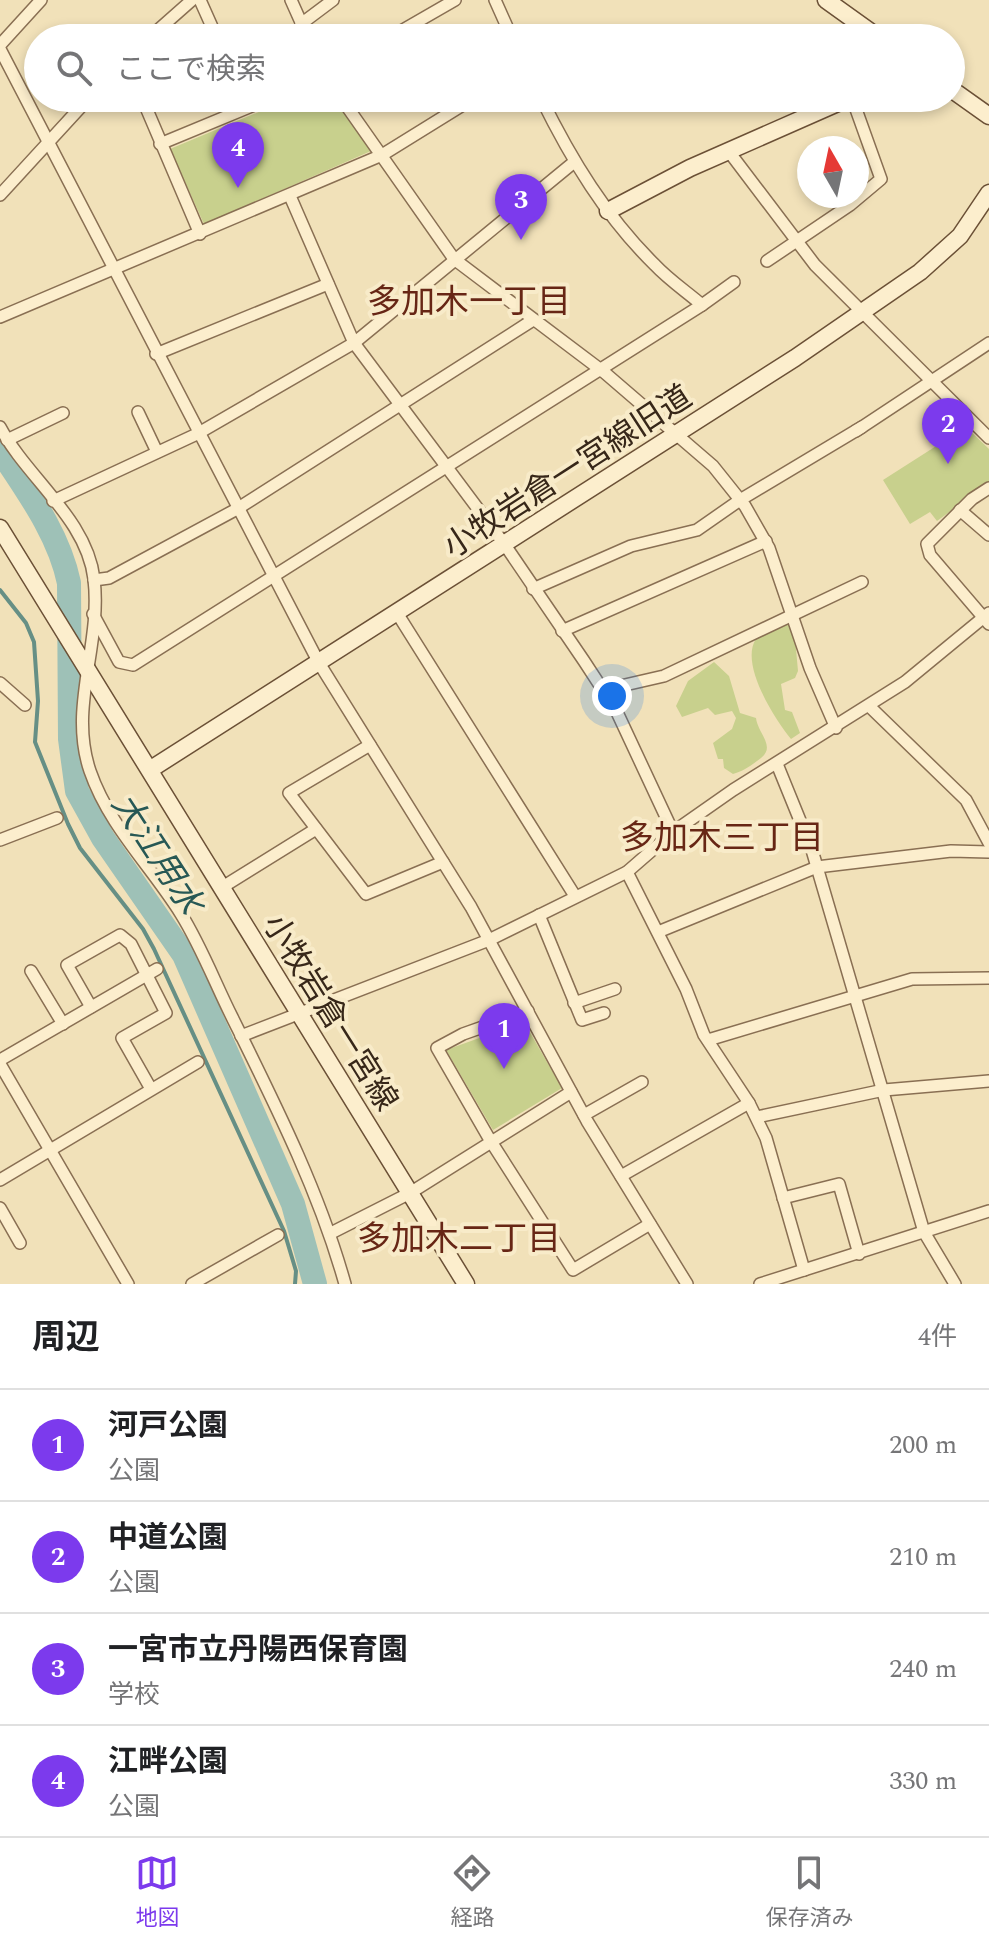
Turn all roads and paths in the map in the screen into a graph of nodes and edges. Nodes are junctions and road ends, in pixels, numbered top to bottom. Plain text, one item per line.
1 (41, 0) edge
2 (192, 0) edge
3 (200, 0) edge
4 (291, 0) edge
5 (333, 0) edge
6 (455, 0) edge
7 (495, 0) edge
8 (826, 0) edge
9 (165, 24) edge
10 (211, 24) edge
11 (301, 24) joint
12 (413, 24) edge
13 (506, 24) edge
14 (859, 24) edge
15 (0, 47) edge
16 (24, 97) edge
17 (965, 99) edge
18 (31, 112) edge
19 (76, 112) edge
20 (147, 112) edge
21 (227, 112) edge
22 (351, 112) edge
23 (451, 112) edge
24 (548, 112) edge
25 (819, 112) edge
26 (855, 112) edge
27 (989, 116) edge
28 (160, 144) junction
29 (47, 145) junction
30 (730, 153) junction
31 (382, 155) junction
32 (573, 163) junction
33 (989, 193) edge
34 (0, 195) edge
35 (290, 196) junction
36 (608, 211) junction
37 (200, 234) junction
38 (797, 241) junction
39 (454, 259) junction
40 (767, 261) dead end
41 (113, 270) junction
42 (734, 282) dead end
43 (328, 284) junction
44 (702, 305) junction
45 (862, 311) junction
46 (0, 317) edge
47 (533, 320) junction
48 (354, 343) junction
49 (989, 343) edge
50 (156, 354) junction
51 (600, 369) junction
52 (933, 381) junction
53 (402, 406) junction
54 (138, 412) dead end
55 (63, 413) dead end
56 (0, 427) edge
57 (197, 434) junction
58 (677, 434) junction
59 (989, 438) edge
60 (7, 440) junction
61 (157, 452) junction
62 (445, 469) junction
63 (989, 488) edge
64 (740, 500) junction
65 (53, 501) junction
66 (237, 509) junction
67 (960, 510) junction
68 (0, 528) edge
69 (989, 535) edge
70 (766, 541) junction
71 (505, 545) junction
72 (7, 551) edge
73 (273, 577) junction
74 (94, 580) junction
75 (862, 582) dead end
76 (533, 589) junction
77 (397, 613) junction
78 (794, 613) junction
79 (93, 614) junction
80 (987, 618) edge
81 (562, 631) junction
82 (319, 663) junction
83 (85, 665) junction
84 (0, 683) edge
85 (603, 690) junction
86 (25, 705) dead end
87 (869, 706) junction
88 (836, 728) junction
89 (370, 745) junction
90 (777, 764) junction
91 (151, 769) junction
92 (57, 818) dead end
93 (316, 829) junction
94 (673, 832) junction
95 (0, 840) edge
96 (989, 843) edge
97 (989, 852) edge
98 (443, 862) junction
99 (817, 867) junction
100 (627, 872) junction
101 (221, 888) junction
102 (575, 896) junction
103 (539, 915) junction
104 (658, 932) junction
105 (489, 940) junction
106 (31, 971) dead end
107 (152, 972) junction
108 (989, 978) edge
109 (615, 989) dead end
110 (854, 995) junction
111 (574, 1003) junction
112 (91, 1007) junction
113 (528, 1011) junction
114 (604, 1013) dead end
115 (302, 1015) junction
116 (63, 1024) junction
117 (241, 1036) junction
118 (708, 1040) junction
119 (0, 1062) edge
120 (198, 1062) dead end
121 (989, 1081) edge
122 (642, 1082) dead end
123 (151, 1089) junction
124 (884, 1090) junction
125 (571, 1092) junction
126 (749, 1103) junction
127 (584, 1115) junction
128 (757, 1117) junction
129 (490, 1140) junction
130 (49, 1149) junction
131 (621, 1176) junction
132 (0, 1180) edge
133 (410, 1193) junction
134 (783, 1198) junction
135 (0, 1208) edge
136 (989, 1211) edge
137 (650, 1224) junction
138 (924, 1232) junction
139 (331, 1233) junction
140 (278, 1235) dead end
141 (20, 1243) dead end
142 (859, 1254) junction
143 (804, 1270) junction
144 (128, 1284) edge
145 (192, 1284) edge
146 (345, 1284) edge
147 (466, 1284) edge
148 (687, 1284) edge
149 (760, 1284) edge
150 (955, 1284) edge

1 - 15 street
2 - 9 street
3 - 10 street
4 - 11 street
5 - 11 street
6 - 12 street
7 - 13 street
8 - 14 street
15 - 16 street
17 - 27 street
18 - 29 street
19 - 29 street
20 - 28 street
21 - 28 street
22 - 31 street
23 - 31 street
24 - 32 street
25 - 30 street
26 - 38 street
28 - 37 street
29 - 34 street
29 - 41 street
30 - 36 street
30 - 38 street
31 - 35 street
31 - 39 street
32 - 36 street
32 - 39 street
33 - 45 street, 小牧岩倉一宮線旧道
35 - 37 street
35 - 43 street
36 - 44 street
37 - 41 street
38 - 40 street
38 - 45 street
39 - 47 street
39 - 48 street
41 - 46 street
41 - 50 street
42 - 44 street
43 - 48 street
43 - 50 street
44 - 51 street
45 - 52 street
45 - 58 street, 小牧岩倉一宮線旧道
47 - 51 street
47 - 53 street
48 - 53 street
48 - 57 street
49 - 52 street
50 - 57 street
51 - 58 street
51 - 62 street
52 - 59 street
52 - 64 street
53 - 62 street
53 - 66 street
54 - 61 street
55 - 60 street
56 - 60 street
57 - 61 street
57 - 66 street
58 - 64 street
58 - 71 street, 小牧岩倉一宮線旧道
60 - 65 street
61 - 65 street
62 - 71 street
62 - 73 street
63 - 67 street
64 - 70 street
64 - 76 street
65 - 74 street
66 - 73 street
66 - 74 street
67 - 69 street
67 - 80 street
68 - 72 street, 小牧岩倉一宮線
70 - 78 street
70 - 81 street
71 - 76 street
71 - 77 street, 小牧岩倉一宮線旧道
72 - 83 street, 小牧岩倉一宮線
73 - 79 street
73 - 82 street
74 - 79 street
75 - 78 street
76 - 81 street
77 - 82 street, 小牧岩倉一宮線旧道
77 - 102 street
78 - 85 street
78 - 88 street
79 - 83 street
80 - 87 street
81 - 85 street
82 - 89 street
82 - 91 street, 小牧岩倉一宮線旧道
83 - 91 street, 小牧岩倉一宮線
83 - 117 street
84 - 86 street
85 - 94 street
87 - 88 street
87 - 96 street
88 - 90 street
89 - 93 street
89 - 98 street
90 - 94 street
90 - 99 street
91 - 101 street, 小牧岩倉一宮線
92 - 95 street
93 - 98 street
93 - 101 street
94 - 100 street
97 - 99 street
98 - 105 street
99 - 104 street
99 - 110 street
100 - 102 street
100 - 104 street
101 - 115 street, 小牧岩倉一宮線
102 - 103 street
103 - 105 street
103 - 111 street
104 - 118 street
105 - 113 street
105 - 115 street
106 - 116 street
107 - 112 street
107 - 112 street
107 - 123 street
108 - 110 street
109 - 111 street
110 - 118 street
110 - 124 street
111 - 114 street
112 - 116 street
113 - 125 street
113 - 129 street
115 - 117 street
115 - 133 street, 小牧岩倉一宮線
116 - 119 street
117 - 139 street
118 - 126 street
119 - 130 street
120 - 123 street
121 - 124 street
122 - 127 street
123 - 130 street
124 - 128 street
124 - 138 street
125 - 127 street
125 - 129 street
126 - 128 street
126 - 131 street
127 - 131 street
128 - 134 street
129 - 133 street
129 - 137 street
130 - 132 street
130 - 144 street
131 - 137 street
133 - 139 street
133 - 147 street, 小牧岩倉一宮線
134 - 142 street
134 - 143 street
135 - 141 street
136 - 138 street
137 - 148 street
138 - 142 street
138 - 150 street
139 - 146 street
140 - 145 street
142 - 143 street
143 - 149 street

